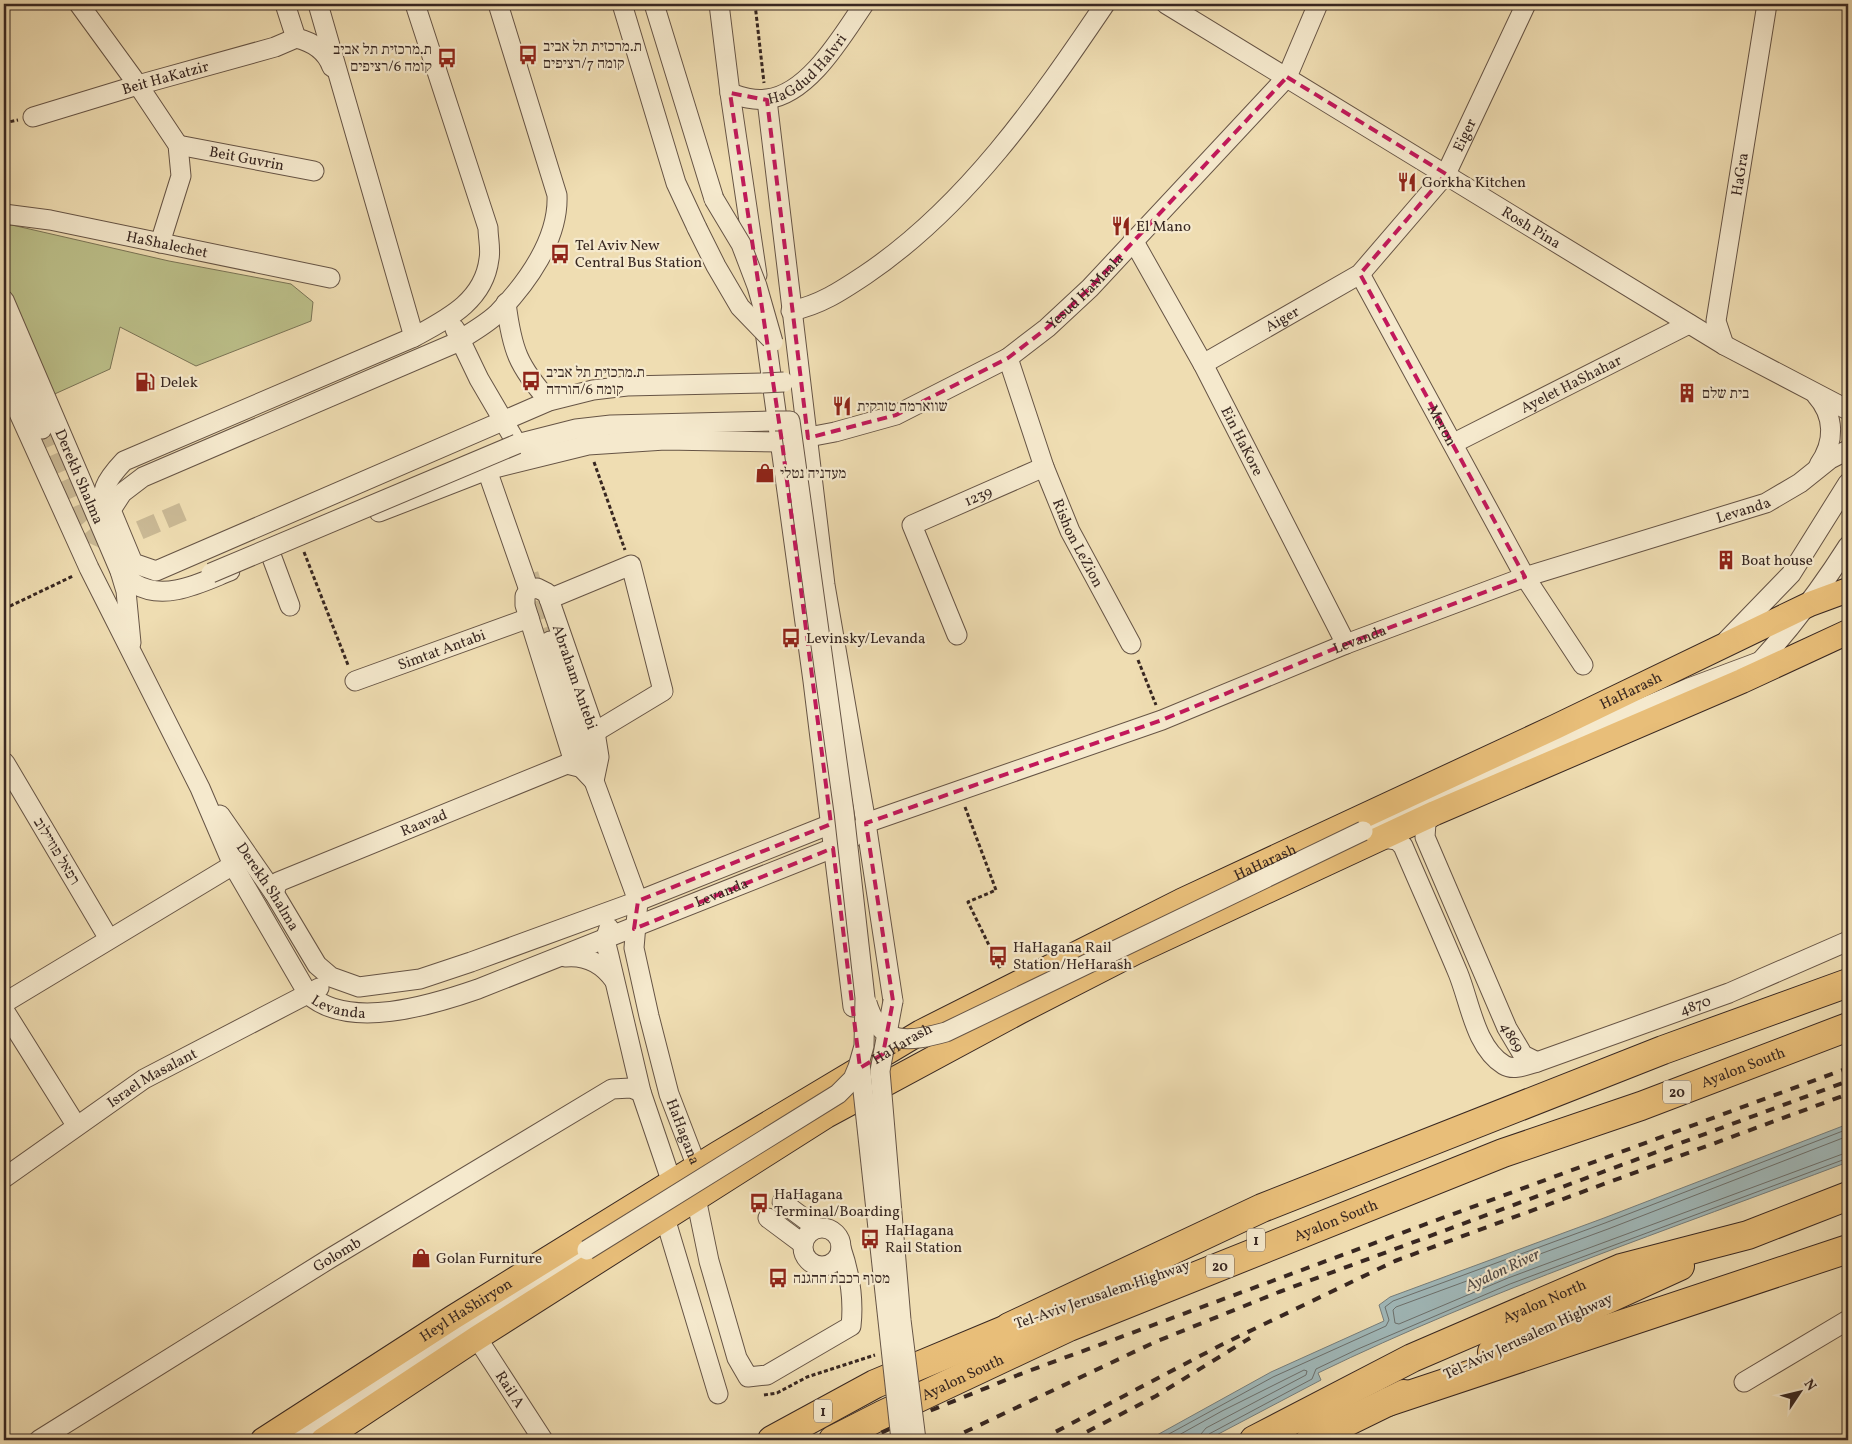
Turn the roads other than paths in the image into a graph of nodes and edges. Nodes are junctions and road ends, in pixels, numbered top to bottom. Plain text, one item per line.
1 (79, 4) edge
2 (285, 4) edge
3 (318, 4) edge
4 (416, 4) edge
5 (498, 4) edge
6 (622, 4) edge
7 (654, 4) edge
8 (719, 4) edge
9 (864, 4) edge
10 (1105, 4) edge
11 (1166, 4) edge
12 (1318, 4) edge
13 (1526, 4) edge
14 (1767, 4) edge
15 (296, 38) junction
16 (1287, 77) junction
17 (138, 84) junction
18 (730, 93) junction
19 (766, 100) junction
20 (33, 117) dead end
21 (368, 143) dead end
22 (178, 145) junction
23 (314, 171) dead end
24 (1446, 174) junction
25 (4, 214) edge
26 (1133, 240) junction
27 (160, 243) junction
28 (1360, 274) junction
29 (330, 278) dead end
30 (4, 300) edge
31 (506, 303) junction
32 (791, 311) junction
33 (449, 317) junction
34 (1689, 324) junction
35 (414, 337) junction
36 (4, 340) edge
37 (774, 342) junction
38 (1724, 345) junction
39 (1008, 358) junction
40 (1203, 364) junction
41 (4, 380) edge
42 (784, 382) junction
43 (1831, 397) edge
44 (550, 401) junction
45 (1848, 410) edge
46 (790, 421) junction
47 (42, 429) tunnel mouth
48 (808, 438) junction
49 (782, 442) junction
50 (517, 444) junction
51 (1454, 444) junction
52 (1848, 450) edge
53 (1044, 467) junction
54 (1817, 468) junction
55 (487, 470) junction
56 (1848, 483) edge
57 (1848, 546) edge
58 (270, 555) junction
59 (120, 570) junction
60 (1525, 577) junction
61 (529, 590) junction
62 (1848, 590) edge
63 (549, 599) junction
64 (1810, 604) junction
65 (290, 606) dead end
66 (529, 618) junction
67 (1848, 632) edge
68 (957, 636) dead end
69 (550, 641) tunnel mouth
70 (1131, 644) road end
71 (1346, 644) junction
72 (1824, 644) junction
73 (1721, 646) junction
74 (133, 659) junction
75 (1762, 660) junction
76 (1583, 665) dead end
77 (354, 681) road end
78 (1742, 681) junction
79 (595, 732) junction
80 (5, 763) dead end
81 (579, 767) junction
82 (594, 781) junction
83 (200, 788) junction
84 (1439, 804) junction
85 (866, 823) junction
86 (831, 824) junction
87 (1373, 834) junction
88 (833, 848) junction
89 (797, 860) junction
90 (234, 865) junction
91 (838, 885) junction
92 (274, 893) junction
93 (638, 901) junction
94 (634, 928) junction
95 (109, 939) junction
96 (606, 940) junction
97 (1848, 941) edge
98 (561, 957) junction
99 (1848, 965) edge
100 (614, 980) junction
101 (339, 981) junction
102 (1848, 983) edge
103 (308, 994) junction
104 (859, 1003) junction
105 (4, 1004) edge
106 (4, 1010) edge
107 (1848, 1027) edge
108 (1663, 1050) junction
109 (1537, 1062) junction
110 (641, 1092) junction
111 (76, 1125) junction
112 (1503, 1153) junction
113 (697, 1167) junction
114 (4, 1178) edge
115 (672, 1183) junction
116 (1848, 1196) edge
117 (696, 1198) junction
118 (782, 1202) dead end
119 (665, 1218) junction
120 (768, 1218) dead end
121 (817, 1228) junction
122 (1748, 1235) junction
123 (803, 1244) junction
124 (1848, 1249) edge
125 (836, 1256) junction
126 (1848, 1320) edge
127 (1009, 1327) junction
128 (477, 1338) junction
129 (1744, 1382) dead end
130 (718, 1394) dead end
131 (1388, 1402) junction
132 (320, 1432) edge
133 (39, 1440) edge
134 (264, 1440) edge
135 (288, 1440) edge
136 (295, 1440) edge
137 (543, 1440) edge
138 (772, 1440) edge
139 (833, 1440) edge
140 (901, 1440) edge
141 (916, 1440) edge
142 (1254, 1440) edge
143 (1310, 1440) edge

1 - 17 street
2 - 15 street
3 - 35 street
4 - 33 street
5 - 31 street
6 - 37 street, bridge
7 - 37 street, bridge
8 - 18 street
9 - 19 street, HaGdud HaIvri
10 - 32 street
11 - 16 street, Rosh Pina
12 - 16 street, Yesud HaMaala
13 - 24 street, Eiger
14 - 38 street, HaGra
15 - 17 street, Beit HaKatzir
15 - 21 street
16 - 24 street, Rosh Pina
16 - 26 street, Yesud HaMaala
17 - 20 street, Beit HaKatzir
17 - 22 street
18 - 19 street, HaGdud HaIvri
18 - 49 street
19 - 32 street
22 - 23 street, Beit Guvrin
22 - 27 street
24 - 28 street, Eiger
24 - 34 street, Rosh Pina
25 - 27 street, HaShalechet
26 - 39 street, Yesud HaMaala
26 - 40 street, Ein HaKore
27 - 29 street, HaShalechet
28 - 40 street, Aiger
28 - 51 street, Meron
30 - 59 street, Derekh Shalma
31 - 44 street
31 - 44 street
32 - 48 street
33 - 35 street
33 - 50 street
34 - 38 street, Rosh Pina
34 - 51 street, Ayelet HaShahar
35 - 50 street, bridge
36 - 47 street
37 - 42 street
38 - 43 street, Rosh Pina
39 - 48 street, Yesud HaMaala
39 - 53 street, Rishon LeZion
40 - 71 street, Ein HaKore
41 - 74 street, Derekh Shalma
42 - 44 street, bridge
42 - 46 street
43 - 45 street, Rosh Pina
43 - 54 street
46 - 50 street, bridge
46 - 104 street, bridge
48 - 49 street, Yesud HaMaala
48 - 85 street
49 - 55 street, Yesud HaMaala
49 - 86 street
51 - 60 street, Meron
52 - 54 street, Levanda
53 - 68 street, 1239
53 - 70 street, Rishon LeZion
54 - 60 street, Levanda
55 - 58 street, Yesud HaMaala
55 - 61 street, Abraham Antebi
56 - 73 street
57 - 64 street
58 - 59 street, Yesud HaMaala
58 - 65 street
59 - 74 street, Derekh Shalma
60 - 71 street, Levanda
60 - 76 street, Meron
61 - 63 street
61 - 66 street, Abraham Antebi
62 - 64 main road, HaHarash
63 - 79 street, Abraham Antebi
63 - 79 street
64 - 73 main road, HaHarash
64 - 75 street
66 - 77 street, Simtat Antabi
66 - 81 street, Abraham Antebi
67 - 72 main road, HaHarash
69 - 82 street
71 - 85 street, Levanda
72 - 75 street
72 - 78 main road, HaHarash
73 - 84 street
73 - 113 main road, HaHarash
74 - 83 street, Derekh Shalma
75 - 78 street
75 - 84 street
78 - 84 main road, HaHarash
79 - 82 street, Abraham Antebi
80 - 95 street, רפאל פוזיילוב
81 - 82 street, Abraham Antebi
81 - 92 street, Raavad
82 - 93 street, Abraham Antebi
83 - 90 street, Derekh Shalma
83 - 92 street, Derekh Shalma
84 - 87 main road, HaHarash
84 - 109 street, 4869
85 - 86 street, Levanda
85 - 88 street, Levanda
85 - 141 street, bridge
86 - 88 street
86 - 93 street, Levanda
87 - 104 street, bridge
87 - 109 street, 4869
87 - 117 main road, HaHarash
88 - 89 street, Levanda
88 - 91 street
89 - 91 street
89 - 94 street, Levanda
90 - 95 street
90 - 103 street, Derekh Shalma
91 - 104 street
92 - 101 street, Derekh Shalma
93 - 94 street, HaHagana
93 - 96 street
93 - 101 street, Levanda
94 - 96 street, Levanda
94 - 113 street, HaHagana
95 - 105 street
96 - 98 street, Levanda
96 - 100 street, HaHagana
97 - 109 street, 4870
98 - 100 street
98 - 103 street, Levanda
99 - 108 highway
100 - 110 street, HaHagana
101 - 103 street, Levanda
102 - 108 highway
103 - 111 street, Israel Masalant
104 - 132 street, bridge
104 - 140 street, bridge
106 - 111 street
107 - 112 highway, Ayalon South / 20
108 - 127 highway
110 - 115 street, HaHagana
110 - 133 street, Golomb
111 - 114 street, Israel Masalant
112 - 127 highway, Tel-Aviv Jerusalem Highway / 1
112 - 139 highway, Ayalon South / 20
113 - 115 main road, Heyl HaShiryon
113 - 117 street, HaHagana
115 - 117 street, HaHagana
115 - 134 main road, Heyl HaShiryon
116 - 122 highway, Ayalon North
117 - 119 main road, Heyl HaShiryon
117 - 125 street
118 - 121 street
119 - 128 main road, Heyl HaShiryon
119 - 130 street
120 - 123 street
121 - 123 street
121 - 125 street
122 - 131 highway, Tel-Aviv Jerusalem Highway
122 - 142 highway, Ayalon North
123 - 125 street
124 - 131 highway
126 - 129 street
127 - 138 highway, Tel-Aviv Jerusalem Highway / 1
128 - 132 main road, Heyl HaShiryon
128 - 137 street, Rail A
131 - 143 highway, Tel-Aviv Jerusalem Highway
132 - 135 street
132 - 136 street

